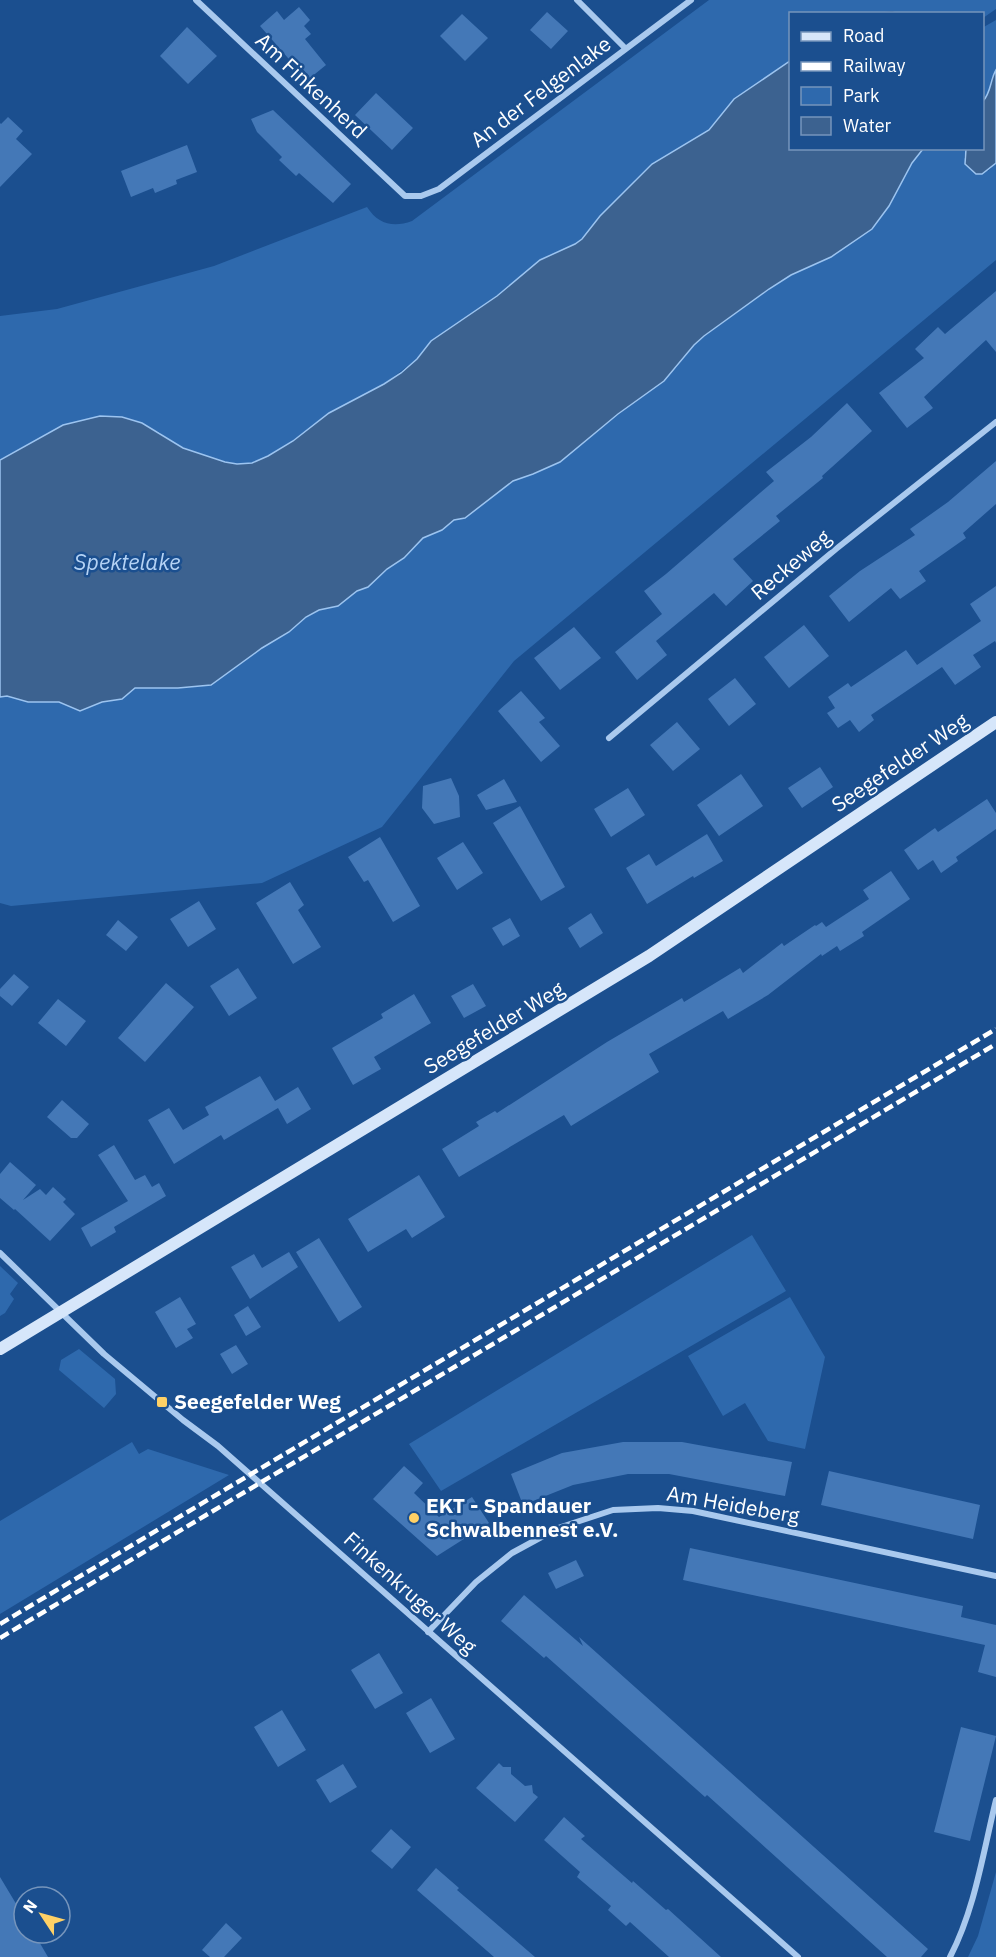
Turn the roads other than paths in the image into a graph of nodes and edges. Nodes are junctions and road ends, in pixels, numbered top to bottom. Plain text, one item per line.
1 (196, 0) edge
2 (576, 0) edge
3 (692, 0) edge
4 (626, 49) junction
5 (405, 196) joint
6 (996, 422) edge
7 (996, 722) edge
8 (609, 738) dead end
9 (0, 1253) edge
10 (62, 1312) junction
11 (0, 1349) edge
12 (996, 1576) edge
13 (428, 1632) junction
14 (996, 1800) edge
15 (798, 1957) edge
16 (950, 1957) edge

1 - 5 street, Am Finkenherd
2 - 4 street
3 - 4 street, An der Felgenlake
4 - 5 street, An der Felgenlake
6 - 8 street, Reckeweg
7 - 10 street, Seegefelder Weg
9 - 10 street, Finkenkruger Weg
10 - 11 street, Seegefelder Weg
10 - 13 street, Finkenkruger Weg
12 - 13 street, Am Heideberg
13 - 15 street, Finkenkruger Weg
14 - 16 street

